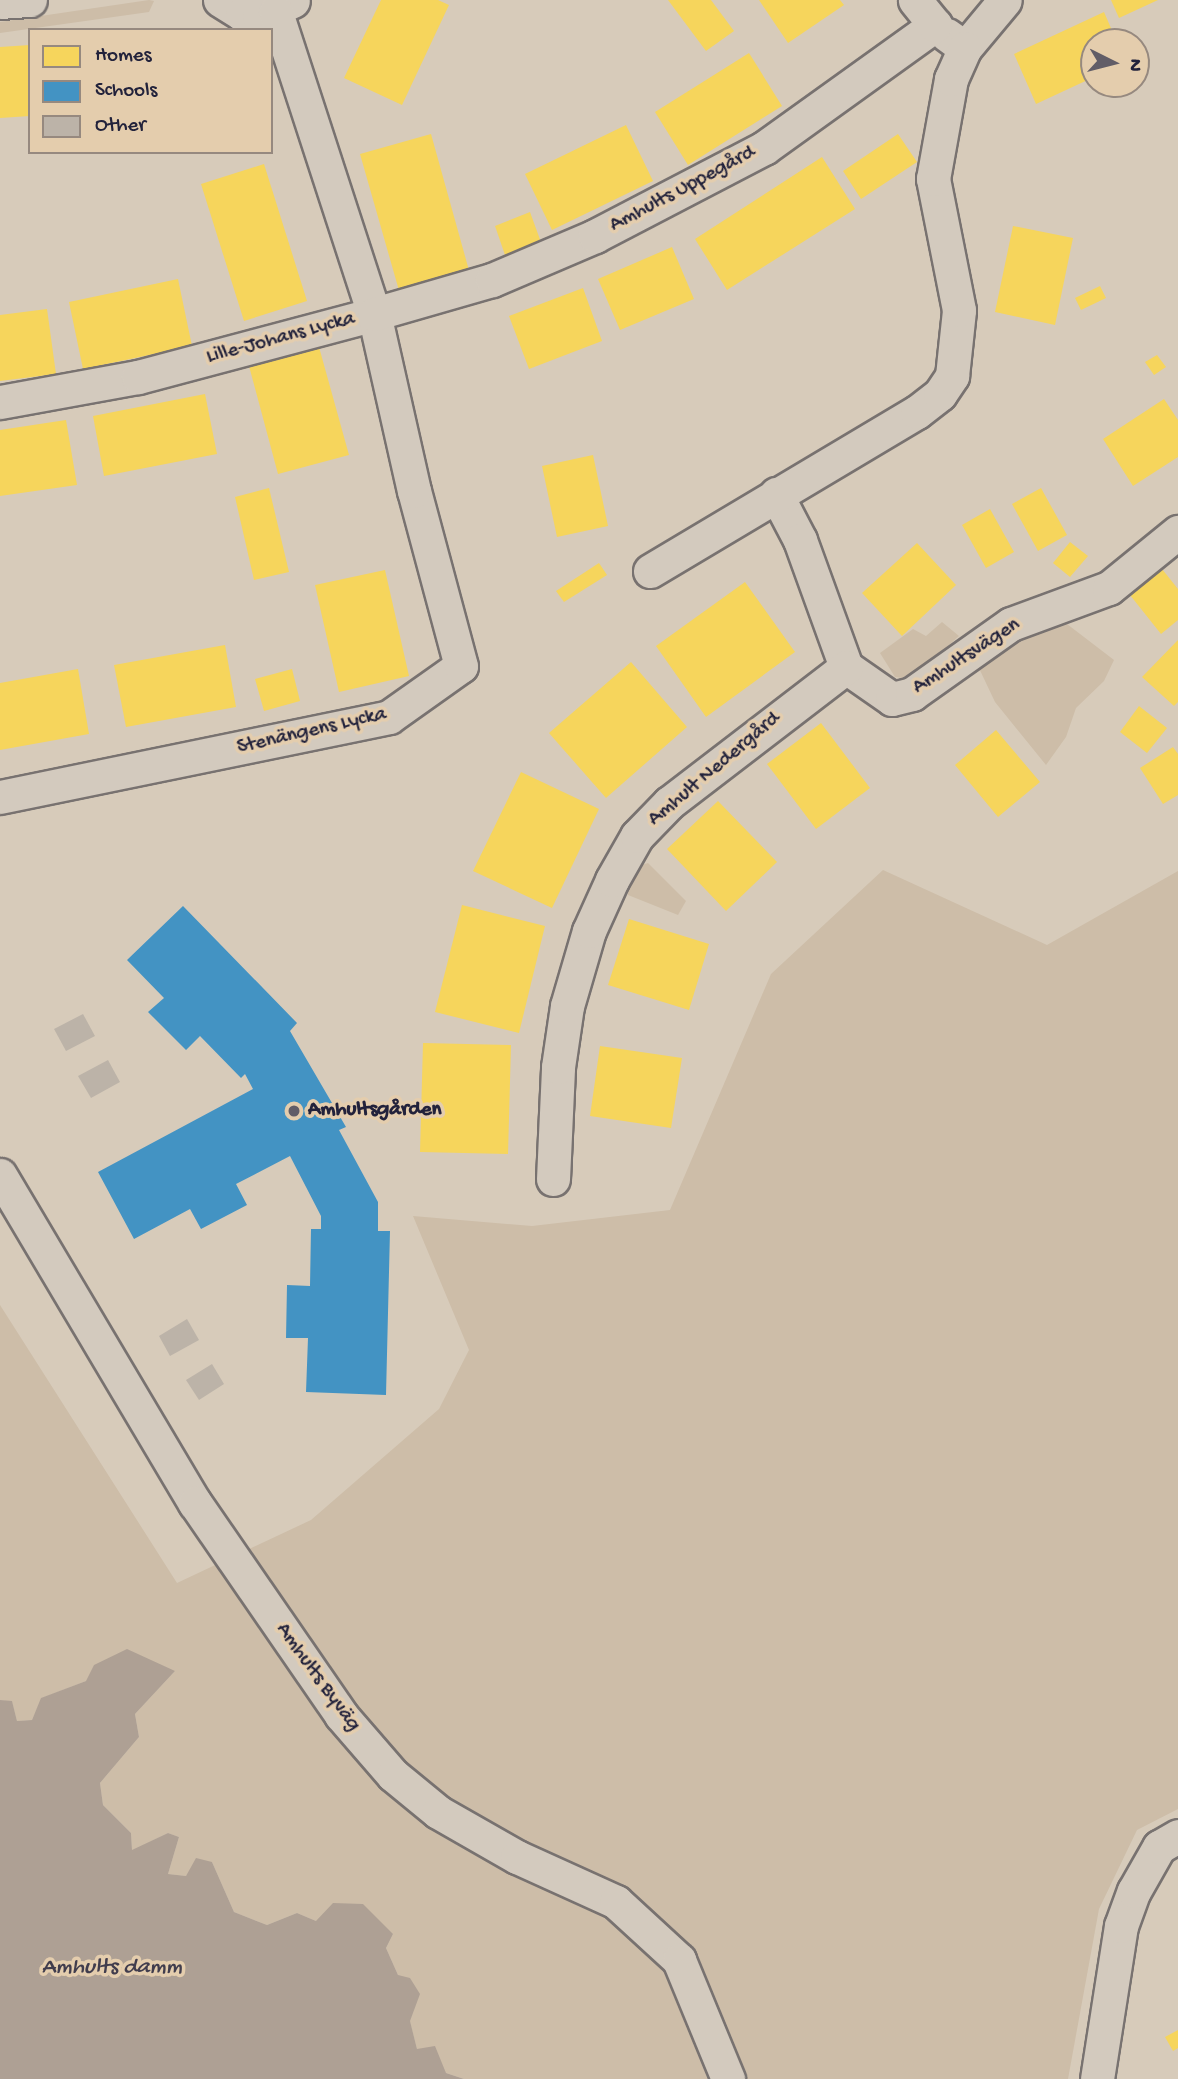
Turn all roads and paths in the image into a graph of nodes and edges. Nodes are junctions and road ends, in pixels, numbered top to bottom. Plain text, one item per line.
1 (30, 0) edge
2 (220, 0) edge
3 (1005, 0) edge
4 (0, 2) edge
5 (285, 6) edge
6 (925, 12) edge
7 (965, 48) junction
8 (374, 314) junction
9 (0, 402) edge
10 (776, 494) junction
11 (1178, 532) edge
12 (650, 571) dead end
13 (846, 667) junction
14 (0, 797) edge
15 (0, 1175) edge
16 (553, 1179) dead end
17 (1178, 1836) edge
18 (728, 2079) edge
19 (1097, 2079) edge

1 - 4 street
2 - 5 street
3 - 7 street
5 - 8 street, Lille-Johans Lycka
6 - 7 street
6 - 8 street, Amhults Uppegård
7 - 10 street
8 - 9 street, Lille-Johans Lycka
8 - 14 street, Stenängens Lycka
10 - 12 street
10 - 13 street
11 - 13 street, Amhultsvägen
13 - 16 street, Amhult Nedergård
15 - 18 street, Amhults Byväg
17 - 19 street

